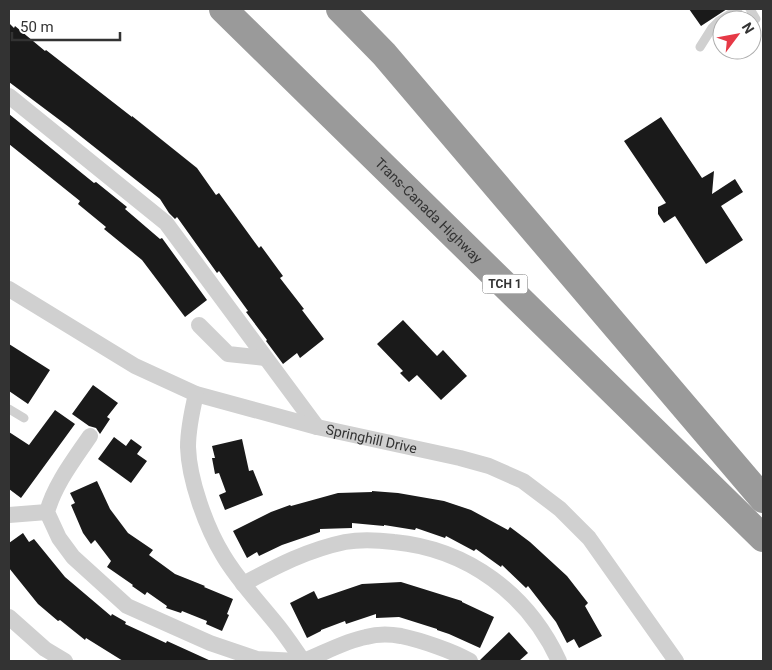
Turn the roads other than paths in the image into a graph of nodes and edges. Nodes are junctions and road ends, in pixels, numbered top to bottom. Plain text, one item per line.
1 (223, 9) edge
2 (340, 9) edge
3 (738, 9) edge
4 (700, 47) dead end
5 (9, 96) edge
6 (9, 289) edge
7 (199, 325) dead end
8 (265, 358) junction
9 (196, 394) junction
10 (9, 409) edge
11 (24, 418) dead end
12 (317, 427) junction
13 (90, 436) dead end
14 (763, 499) edge
15 (47, 512) junction
16 (9, 515) edge
17 (763, 538) edge
18 (243, 584) junction
19 (9, 617) edge
20 (65, 661) edge
21 (298, 661) edge
22 (304, 661) edge
23 (470, 661) edge
24 (559, 661) edge
25 (676, 661) edge

1 - 17 highway, Trans-Canada Highway / TCH 1
2 - 14 highway
3 - 4 lane
5 - 8 street
6 - 9 street, Springhill Drive
7 - 8 street
8 - 12 street
9 - 12 street, Springhill Drive
9 - 18 street
10 - 11 lane
12 - 25 street, Springhill Drive
13 - 15 street
15 - 16 street
15 - 21 street
18 - 22 street
18 - 24 street
19 - 20 street
22 - 23 street

